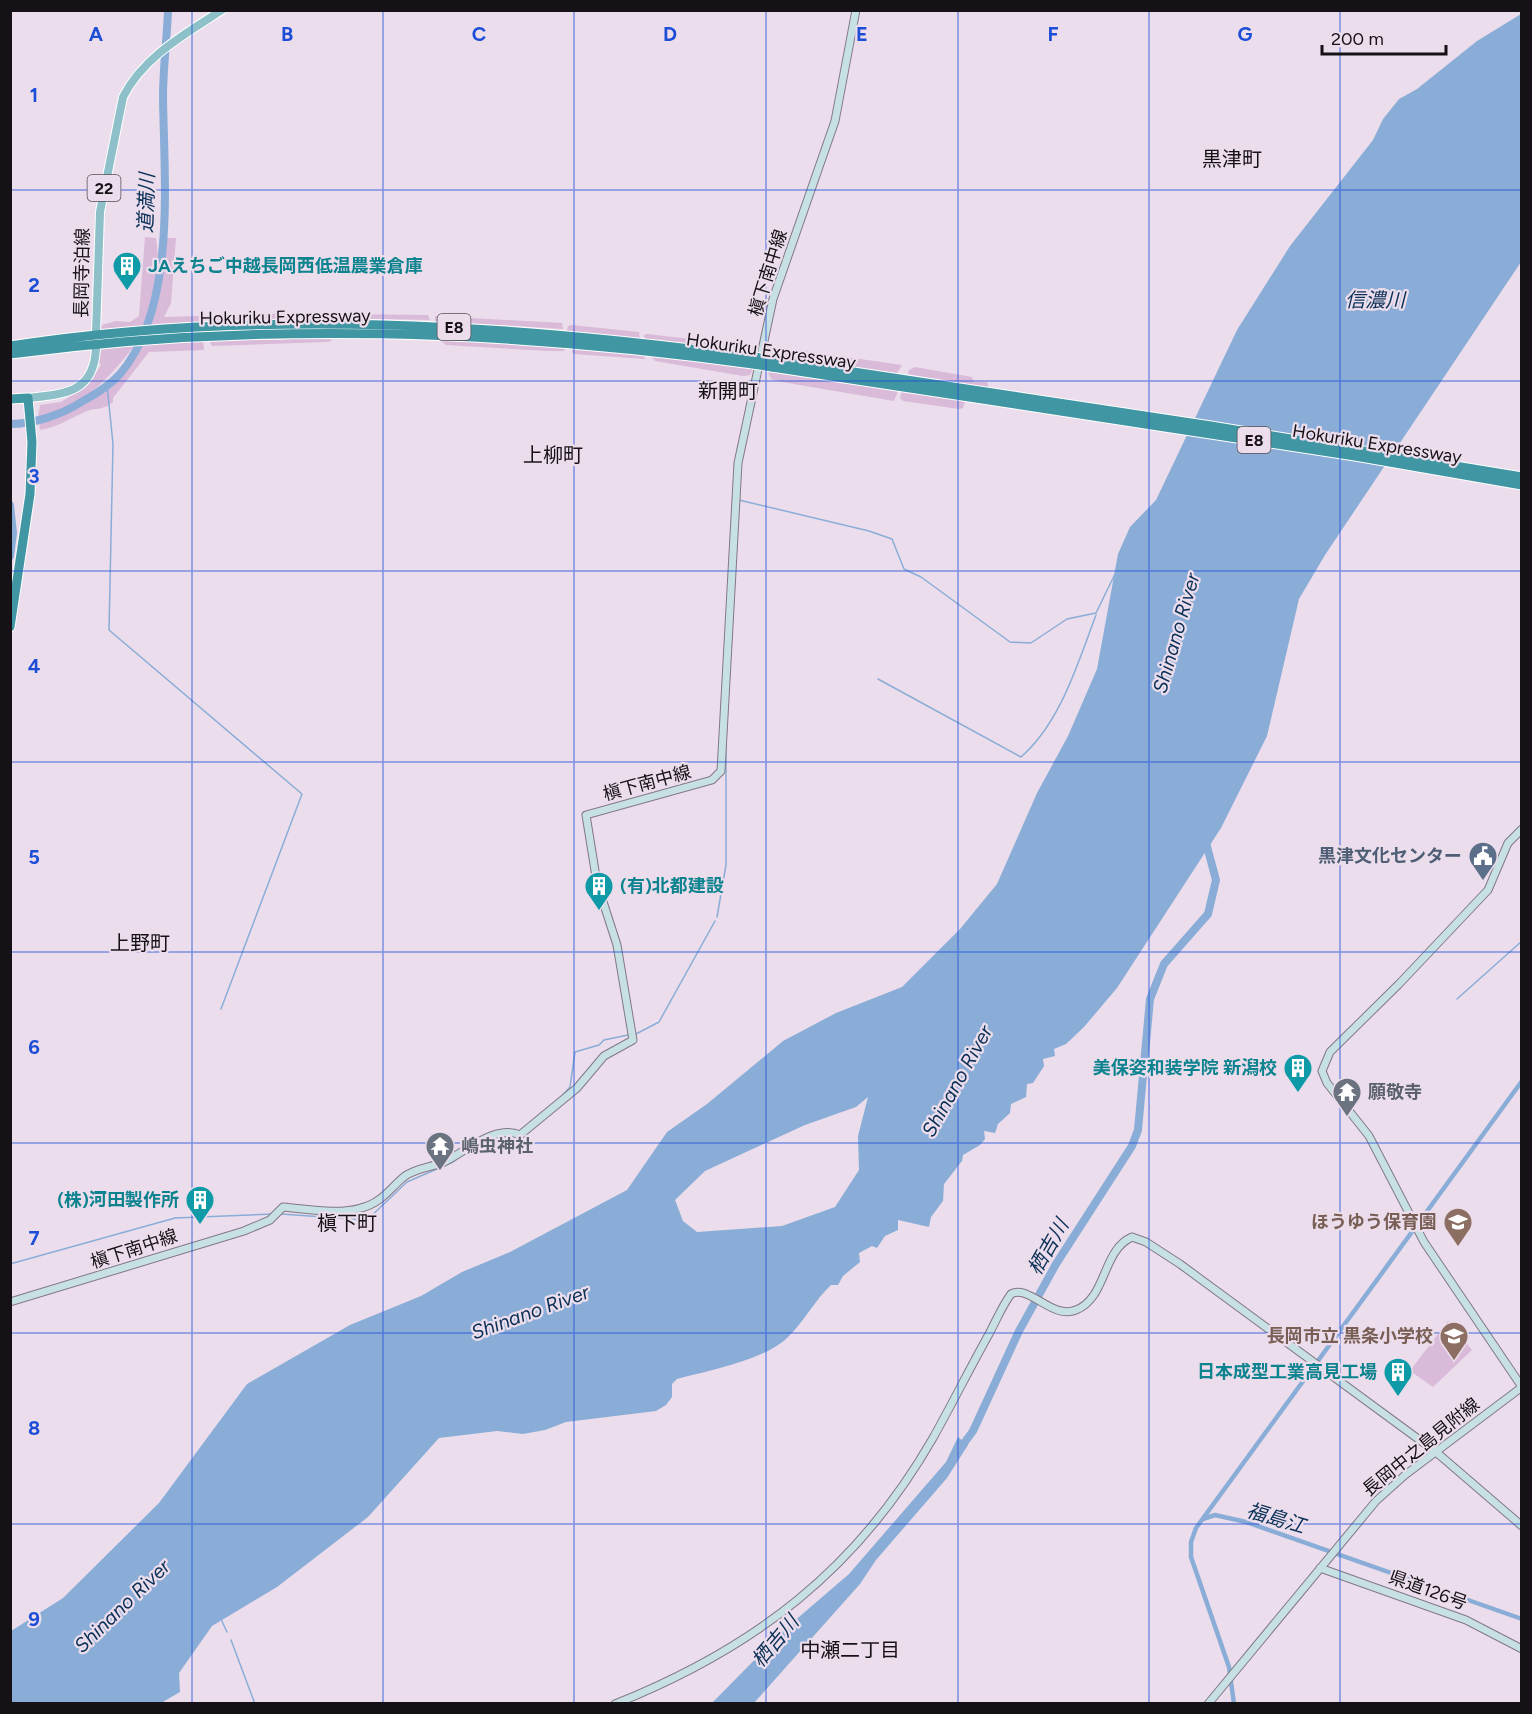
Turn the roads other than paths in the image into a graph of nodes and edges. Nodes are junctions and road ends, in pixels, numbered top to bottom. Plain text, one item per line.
1 (222, 10) edge
2 (856, 10) edge
3 (96, 333) dead end
4 (128, 336) junction
5 (10, 346) edge
6 (96, 348) dead end
7 (10, 354) edge
8 (987, 396) junction
9 (28, 398) junction
10 (10, 399) edge
11 (1521, 477) edge
12 (1521, 484) edge
13 (10, 627) edge
14 (1521, 829) edge
15 (10, 1302) edge
16 (1521, 1387) edge
17 (1436, 1452) junction
18 (1521, 1526) edge
19 (1320, 1568) junction
20 (1521, 1649) edge
21 (615, 1704) edge
22 (1208, 1704) edge

1 - 3 main road, 長岡寺泊線 / 22
2 - 15 main road, 槇下南中線
4 - 5 highway, Hokuriku Expressway / E8
4 - 7 highway, Hokuriku Expressway / E8
4 - 8 highway, Hokuriku Expressway / E8, bridge
6 - 9 main road
8 - 11 highway, Hokuriku Expressway / E8
8 - 12 highway, Hokuriku Expressway / E8
9 - 10 highway
9 - 13 highway
14 - 16 main road
16 - 17 main road, 長岡中之島見附線
17 - 18 main road
17 - 19 main road, 長岡中之島見附線
17 - 21 main road
19 - 20 main road, 県道126号
19 - 22 main road, 長岡中之島見附線

